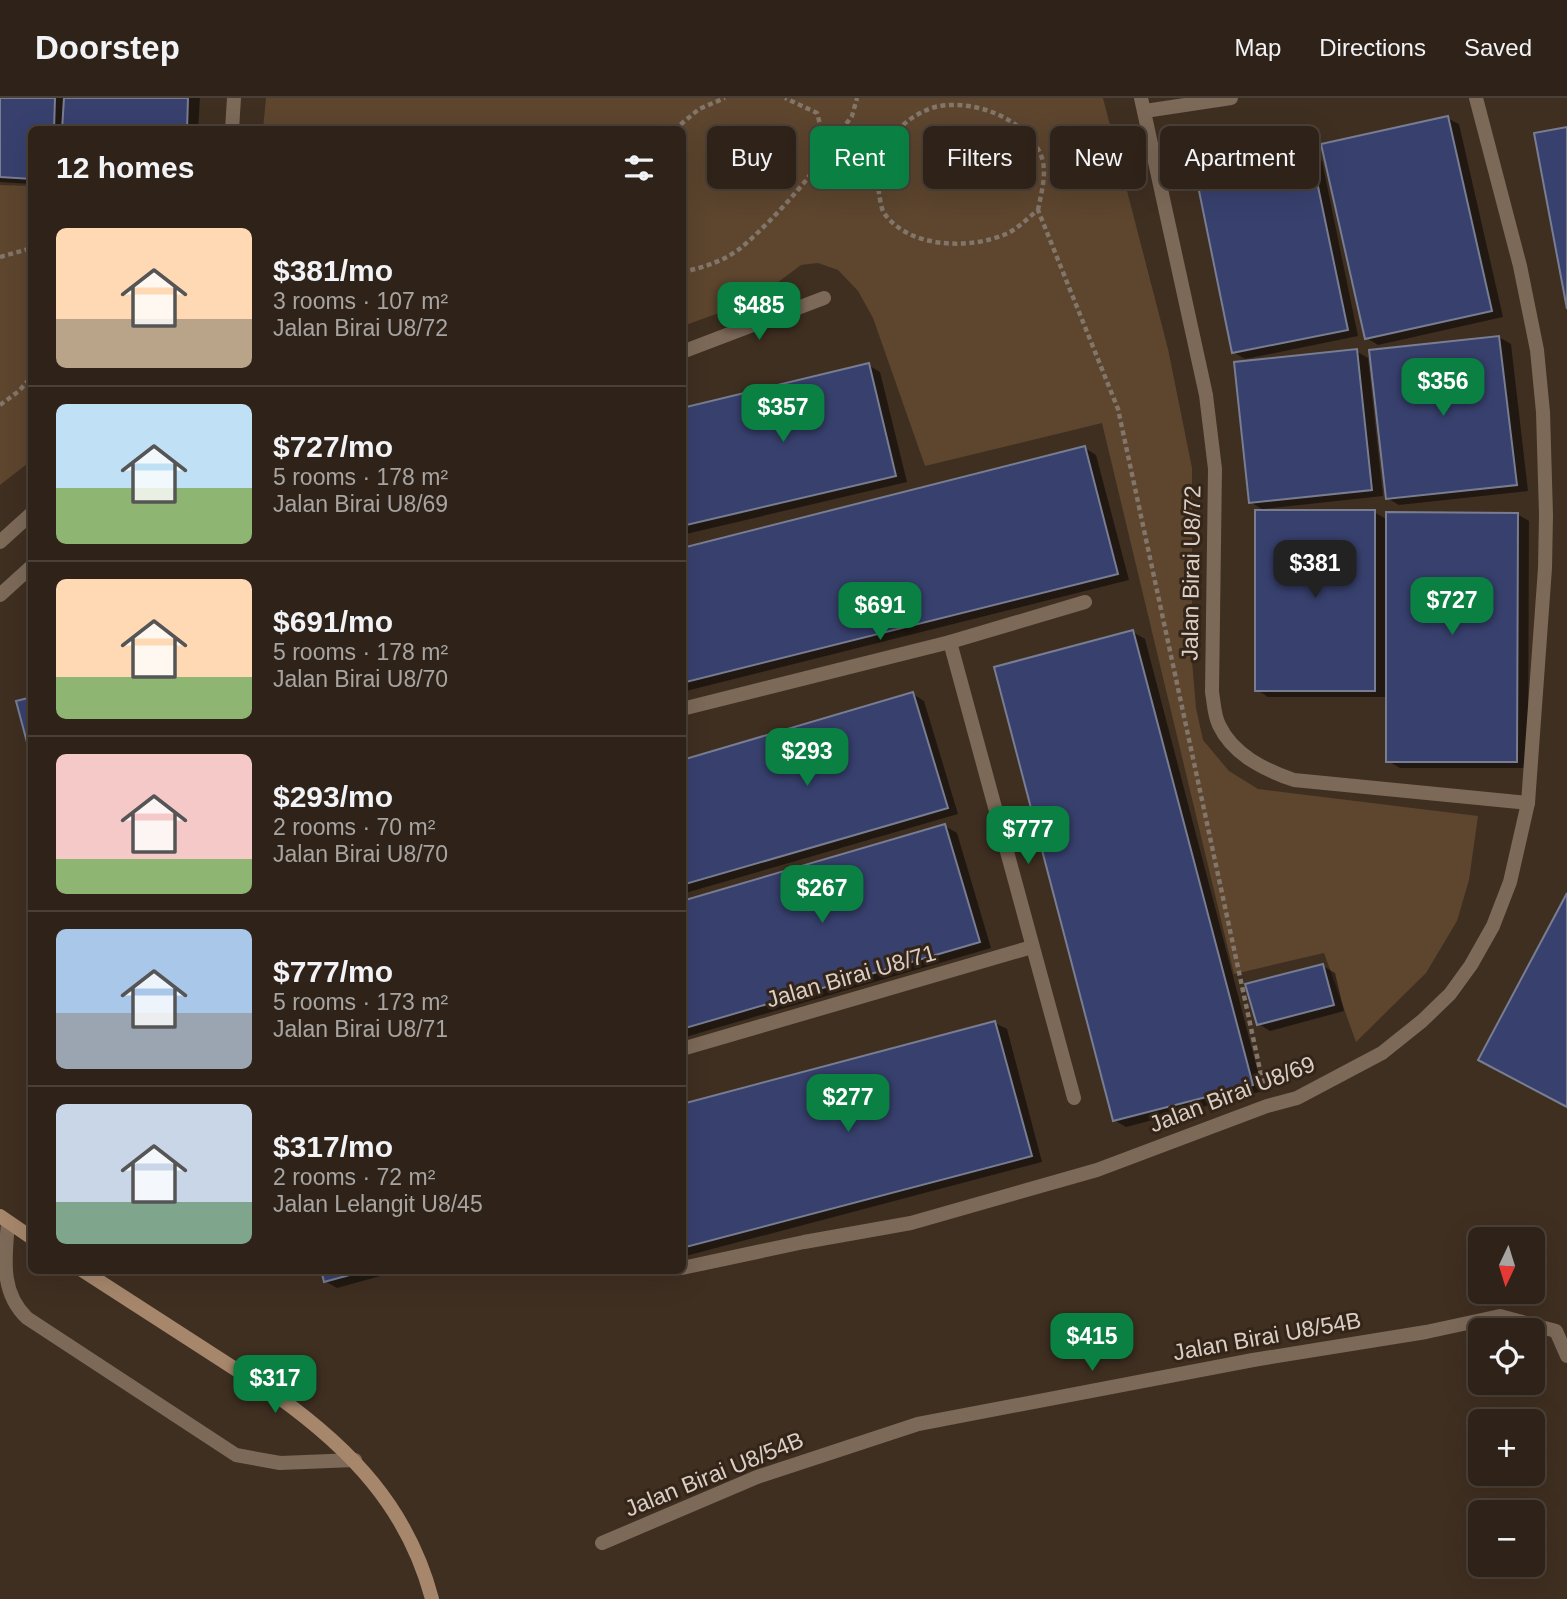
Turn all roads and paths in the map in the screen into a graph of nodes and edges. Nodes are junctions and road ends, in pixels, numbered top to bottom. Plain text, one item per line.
1 (234, 98) edge
2 (725, 98) edge
3 (785, 98) edge
4 (858, 98) edge
5 (1231, 98) edge
6 (1476, 98) edge
7 (1143, 104) edge
8 (232, 126) edge
9 (679, 126) edge
10 (820, 126) edge
11 (845, 126) edge
12 (902, 126) edge
13 (810, 174) edge
14 (878, 189) edge
15 (1038, 210) junction
16 (28, 249) edge
17 (0, 257) edge
18 (686, 271) edge
19 (824, 298) dead end
20 (686, 350) edge
21 (28, 381) edge
22 (0, 405) edge
23 (28, 517) edge
24 (0, 542) edge
25 (28, 570) edge
26 (0, 595) edge
27 (1085, 602) dead end
28 (950, 642) junction
29 (686, 708) edge
30 (1528, 803) junction
31 (1032, 947) junction
32 (686, 1048) edge
33 (1074, 1098) dead end
34 (1267, 1106) junction
35 (4, 1219) edge
36 (28, 1235) edge
37 (686, 1267) edge
38 (88, 1274) edge
39 (1567, 1356) edge
40 (355, 1460) junction
41 (602, 1543) dead end
42 (432, 1599) edge

1 - 8 street
2 - 9 path
3 - 10 path
4 - 11 path
5 - 7 street
6 - 30 street, Jalan Birai U8/69
7 - 30 street, Jalan Birai U8/72
12 - 15 path
13 - 18 path
14 - 15 path
15 - 34 path
16 - 17 path
19 - 20 street
21 - 22 path
23 - 24 street
25 - 26 street
27 - 28 street
28 - 29 street
28 - 31 street
30 - 34 street, Jalan Birai U8/69
31 - 32 street, Jalan Birai U8/71
31 - 33 street
34 - 37 street, Jalan Birai U8/69
35 - 36 street
35 - 40 street
38 - 40 street
39 - 41 street, Jalan Birai U8/54B
40 - 42 street

